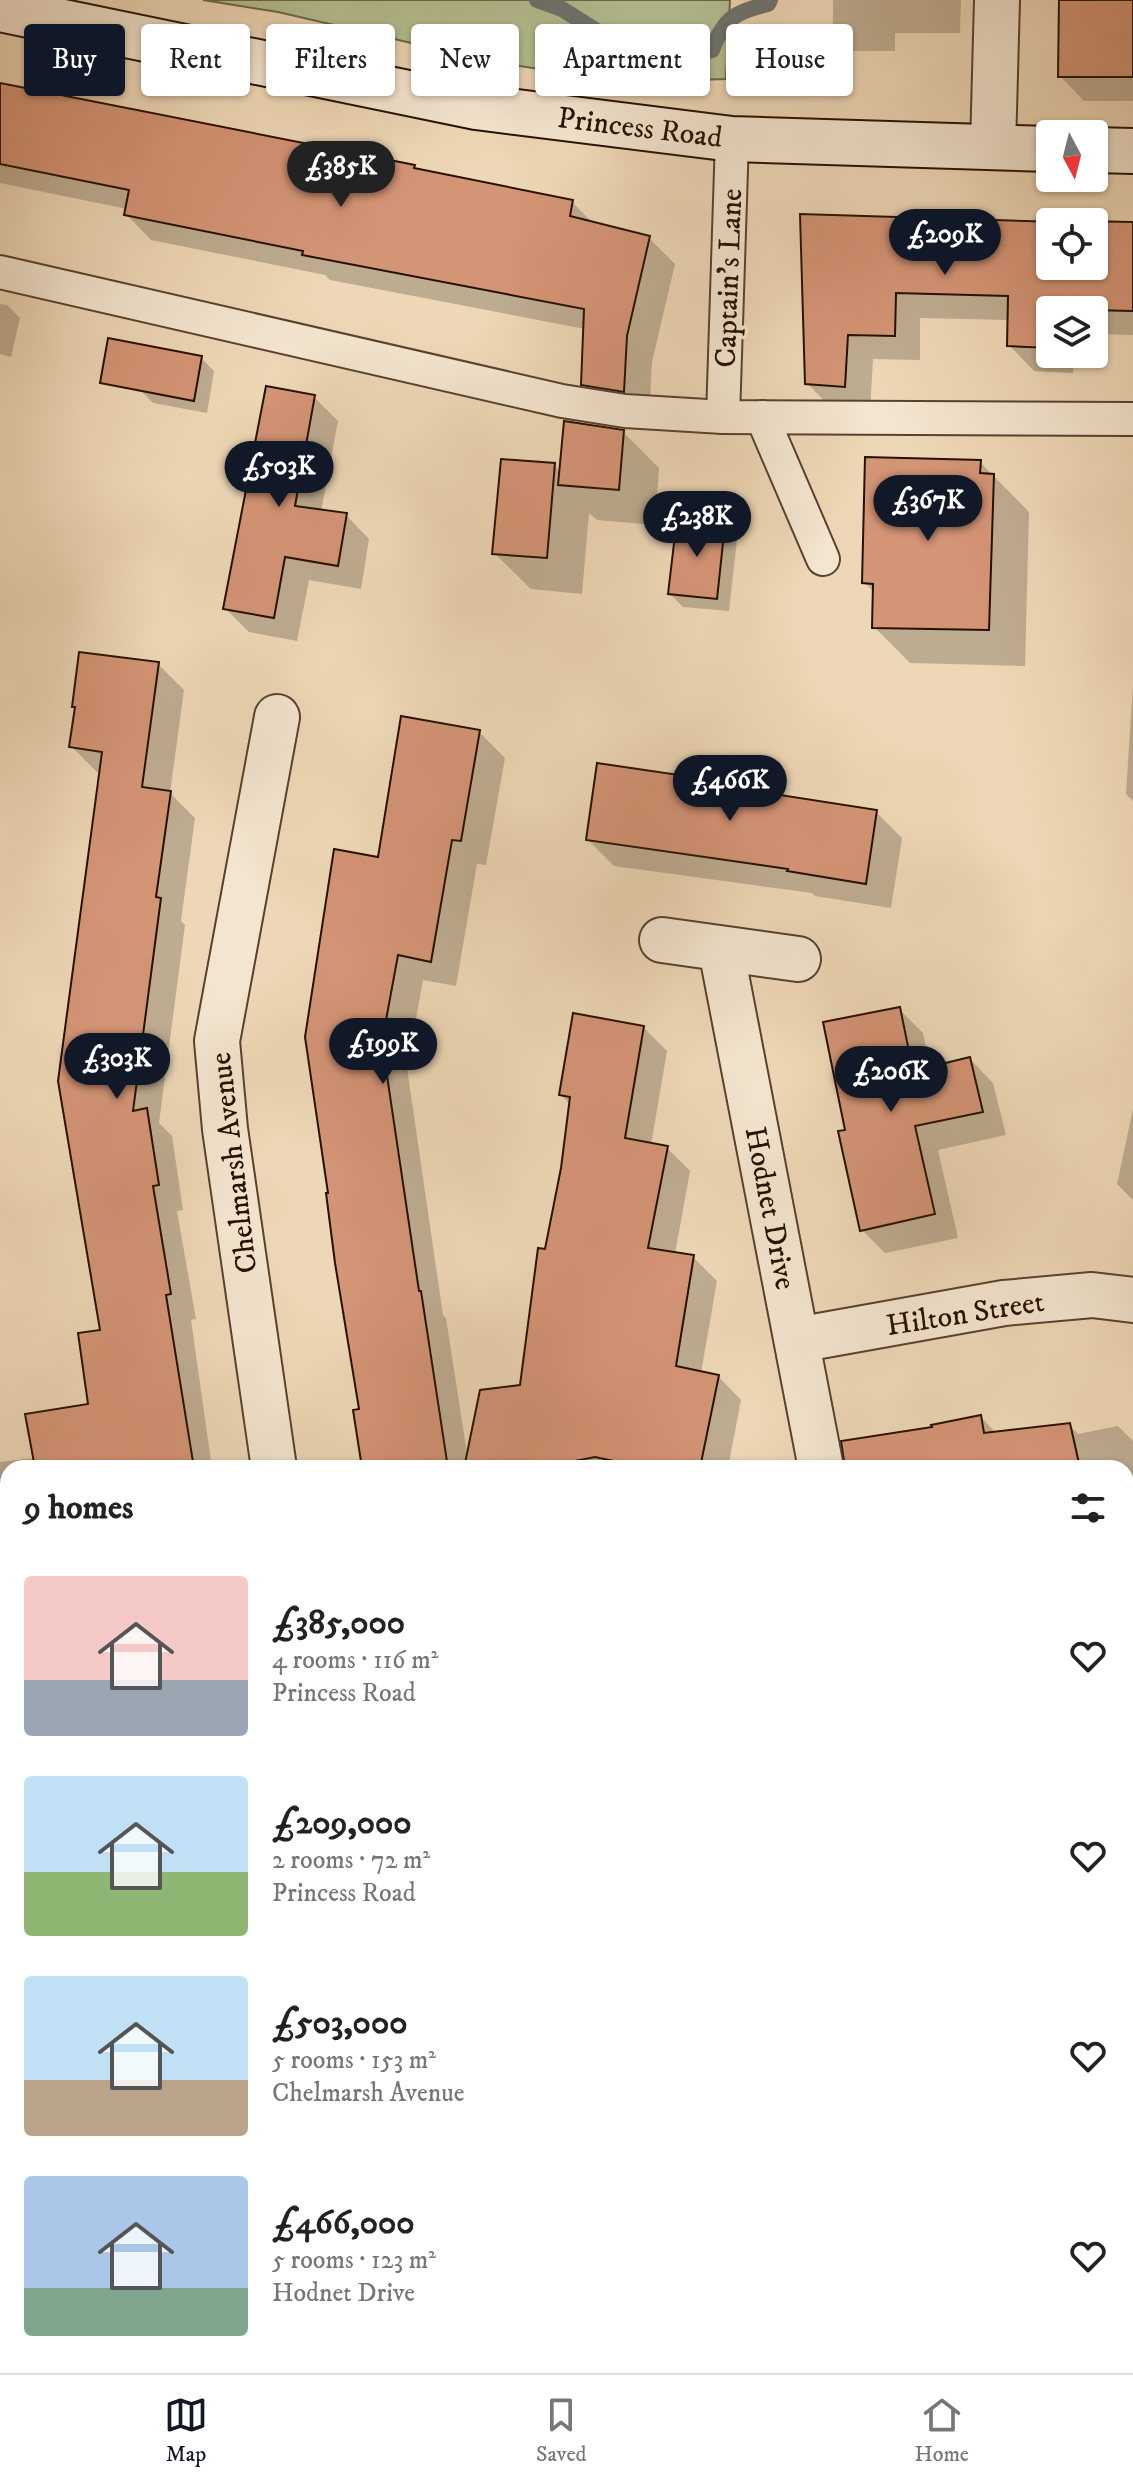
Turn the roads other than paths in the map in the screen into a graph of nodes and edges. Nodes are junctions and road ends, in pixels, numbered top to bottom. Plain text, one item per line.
1 (997, 0) edge
2 (0, 9) edge
3 (732, 139) junction
4 (993, 147) junction
5 (1036, 149) edge
6 (1108, 150) edge
7 (1133, 151) edge
8 (0, 272) edge
9 (723, 417) junction
10 (762, 417) junction
11 (1133, 419) edge
12 (823, 559) dead end
13 (277, 717) dead end
14 (662, 940) dead end
15 (721, 949) junction
16 (798, 959) dead end
17 (1133, 1300) edge
18 (797, 1340) junction
19 (273, 1460) edge
20 (820, 1460) edge

1 - 4 street
2 - 3 street, Princess Road
3 - 4 street, Princess Road
3 - 9 lane, Captain's Lane
4 - 5 street, Princess Road
6 - 7 street
8 - 9 lane
9 - 10 lane
10 - 11 lane
10 - 12 lane
13 - 19 street, Chelmarsh Avenue
14 - 15 street
15 - 16 street
15 - 18 street, Hodnet Drive
17 - 18 street, Hilton Street
18 - 20 street, Hodnet Drive

